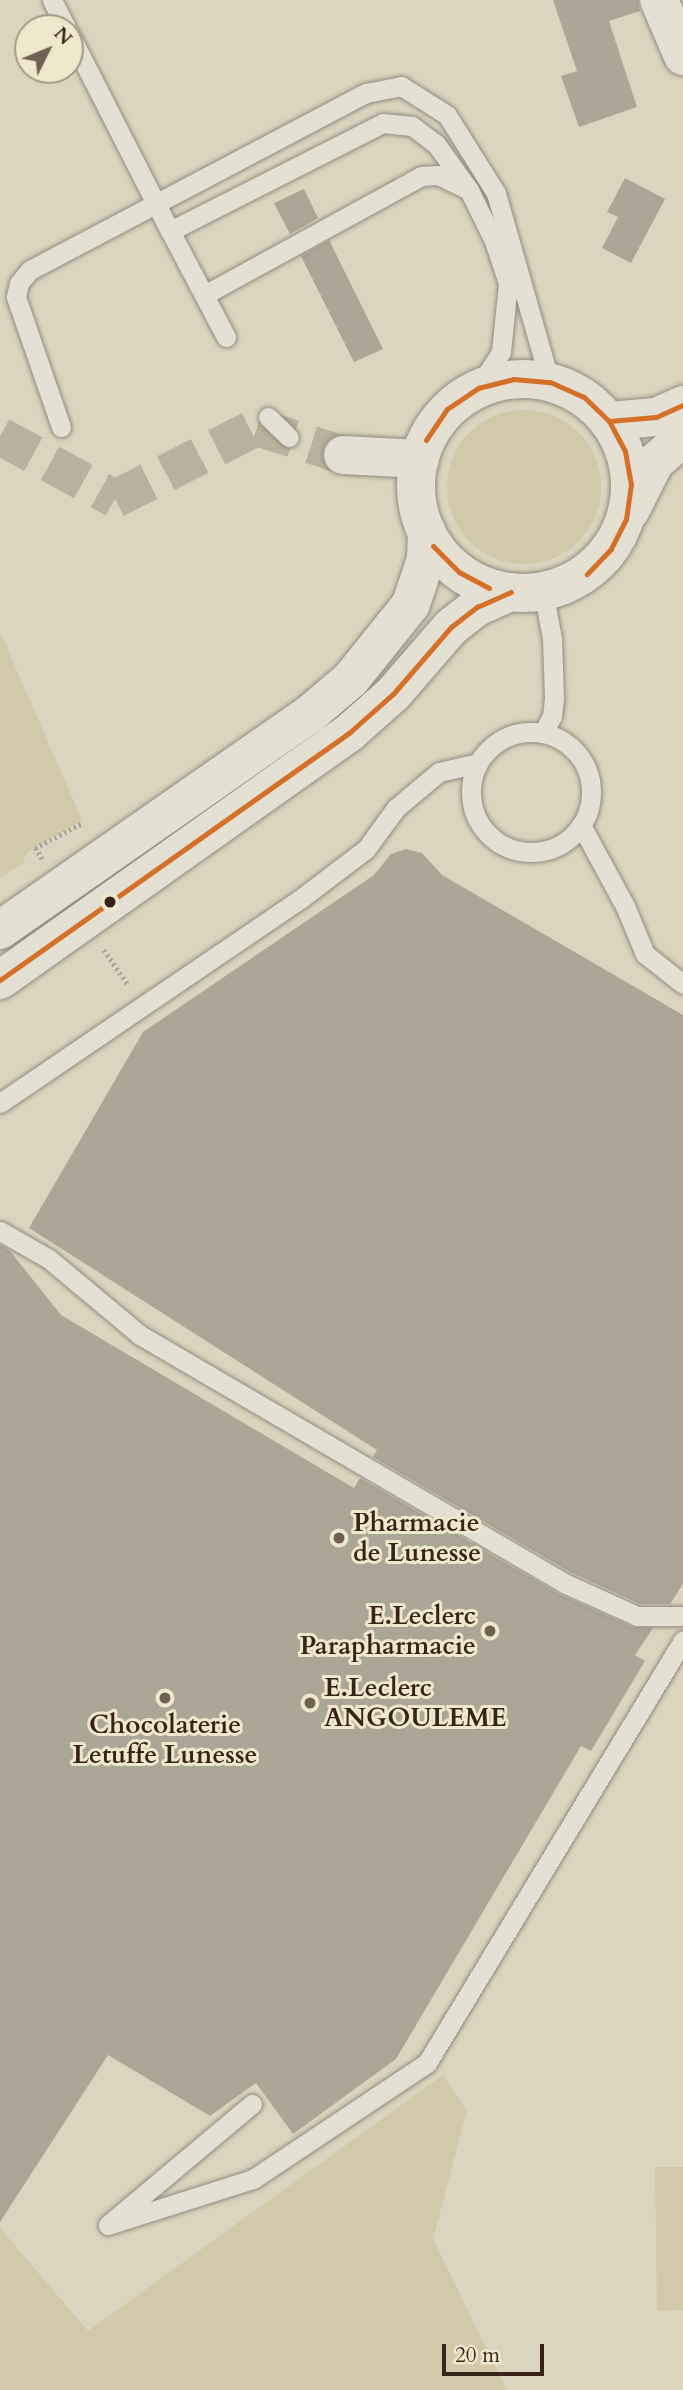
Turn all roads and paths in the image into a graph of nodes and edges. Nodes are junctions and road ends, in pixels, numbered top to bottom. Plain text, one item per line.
1 (659, 0) edge
2 (683, 56) edge
3 (84, 63) edge
4 (469, 190) junction
5 (156, 201) junction
6 (170, 231) junction
7 (204, 295) junction
8 (226, 337) dead end
9 (550, 382) junction
10 (478, 388) junction
11 (683, 405) edge
12 (268, 417) dead end
13 (609, 421) junction
14 (61, 426) dead end
15 (289, 437) dead end
16 (683, 438) edge
17 (343, 455) tunnel mouth
18 (421, 459) junction
19 (626, 519) junction
20 (427, 532) junction
21 (527, 592) junction
22 (543, 733) junction
23 (477, 763) junction
24 (581, 825) junction
25 (0, 930) edge
26 (0, 979) edge
27 (683, 984) edge
28 (0, 1103) edge
29 (0, 1231) edge
30 (683, 1616) edge
31 (683, 1640) edge
32 (252, 2104) dead end

1 - 2 street
3 - 5 lane
4 - 6 lane
4 - 7 lane
4 - 10 lane
5 - 6 lane
5 - 9 lane
5 - 14 lane
6 - 7 lane
7 - 8 lane
9 - 10 street
9 - 13 street
10 - 18 street
11 - 13 street
12 - 15 lane
13 - 19 street
16 - 19 street
17 - 18 street
18 - 20 street
19 - 21 street
20 - 21 street
20 - 25 street
21 - 22 lane
21 - 26 street
22 - 23 lane
22 - 24 lane
23 - 24 lane
23 - 28 lane
24 - 27 lane
29 - 30 lane
31 - 32 lane

